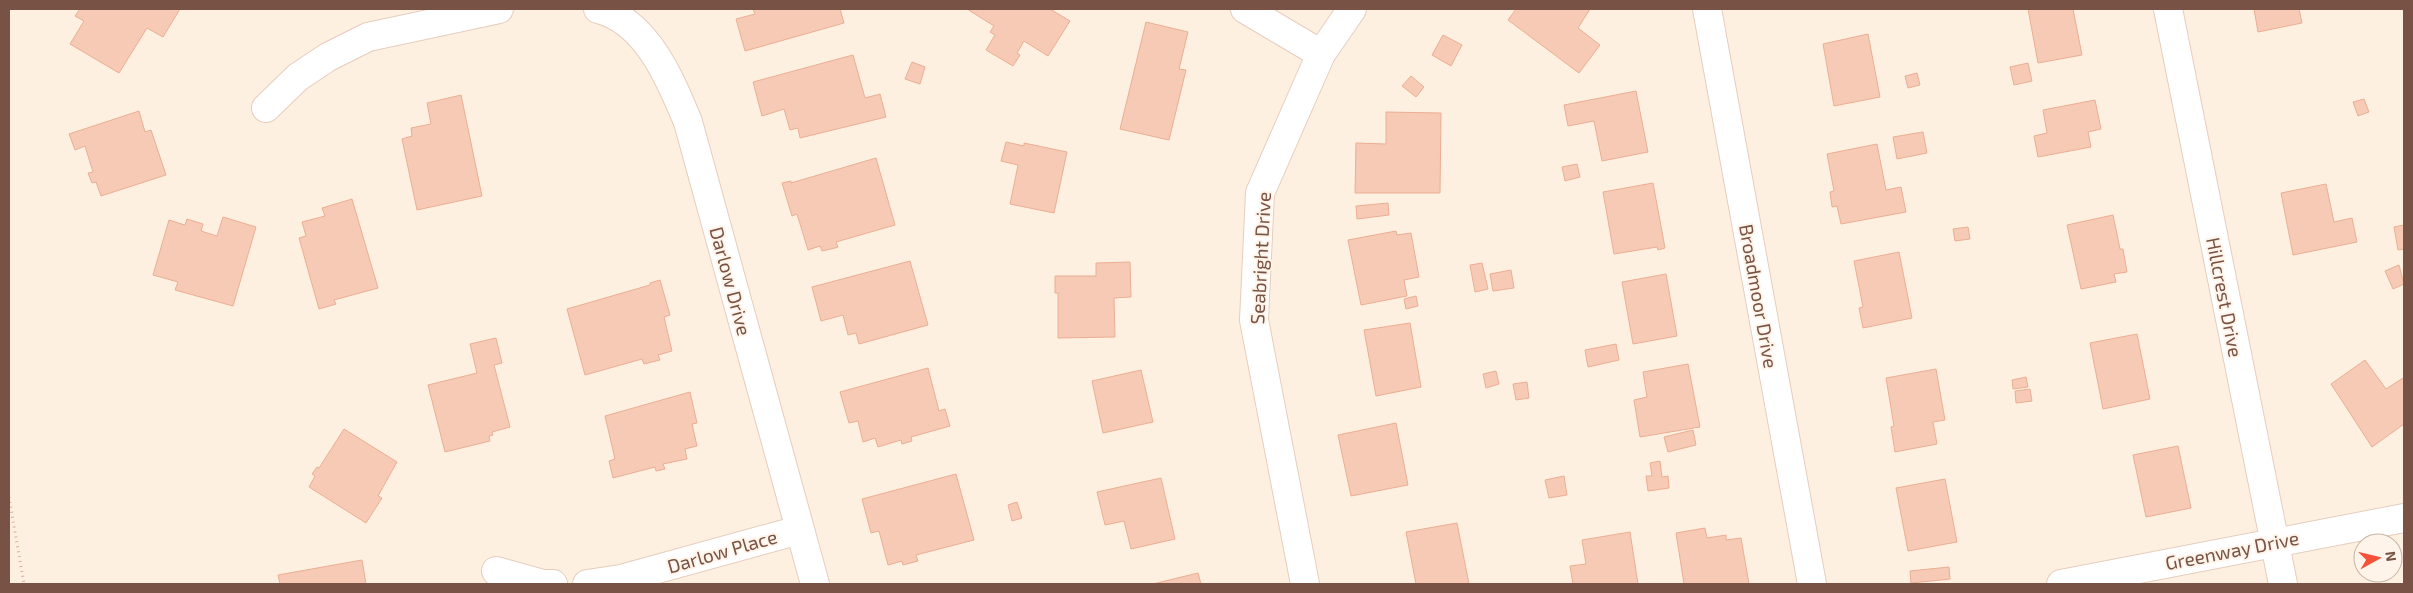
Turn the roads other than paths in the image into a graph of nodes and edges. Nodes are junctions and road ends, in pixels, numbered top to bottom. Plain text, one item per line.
1 (499, 9) edge
2 (598, 9) edge
3 (1245, 9) edge
4 (1352, 9) edge
5 (1707, 9) edge
6 (2168, 9) edge
7 (1321, 54) junction
8 (266, 108) dead end
9 (2404, 518) edge
10 (799, 530) junction
11 (2274, 542) junction
12 (496, 571) dead end
13 (553, 584) edge
14 (587, 584) edge
15 (815, 584) edge
16 (1305, 584) edge
17 (1812, 584) edge
18 (2061, 584) edge
19 (2283, 584) edge

1 - 8 street
2 - 10 street, Darlow Drive
3 - 7 street
4 - 7 street, Seabright Drive
5 - 17 street, Broadmoor Drive
6 - 11 street, Hillcrest Drive
7 - 16 street, Seabright Drive
9 - 11 street, Greenway Drive
10 - 14 street, Darlow Place
10 - 15 street, Darlow Drive
11 - 18 street, Greenway Drive
11 - 19 street, Hillcrest Drive
12 - 13 street

